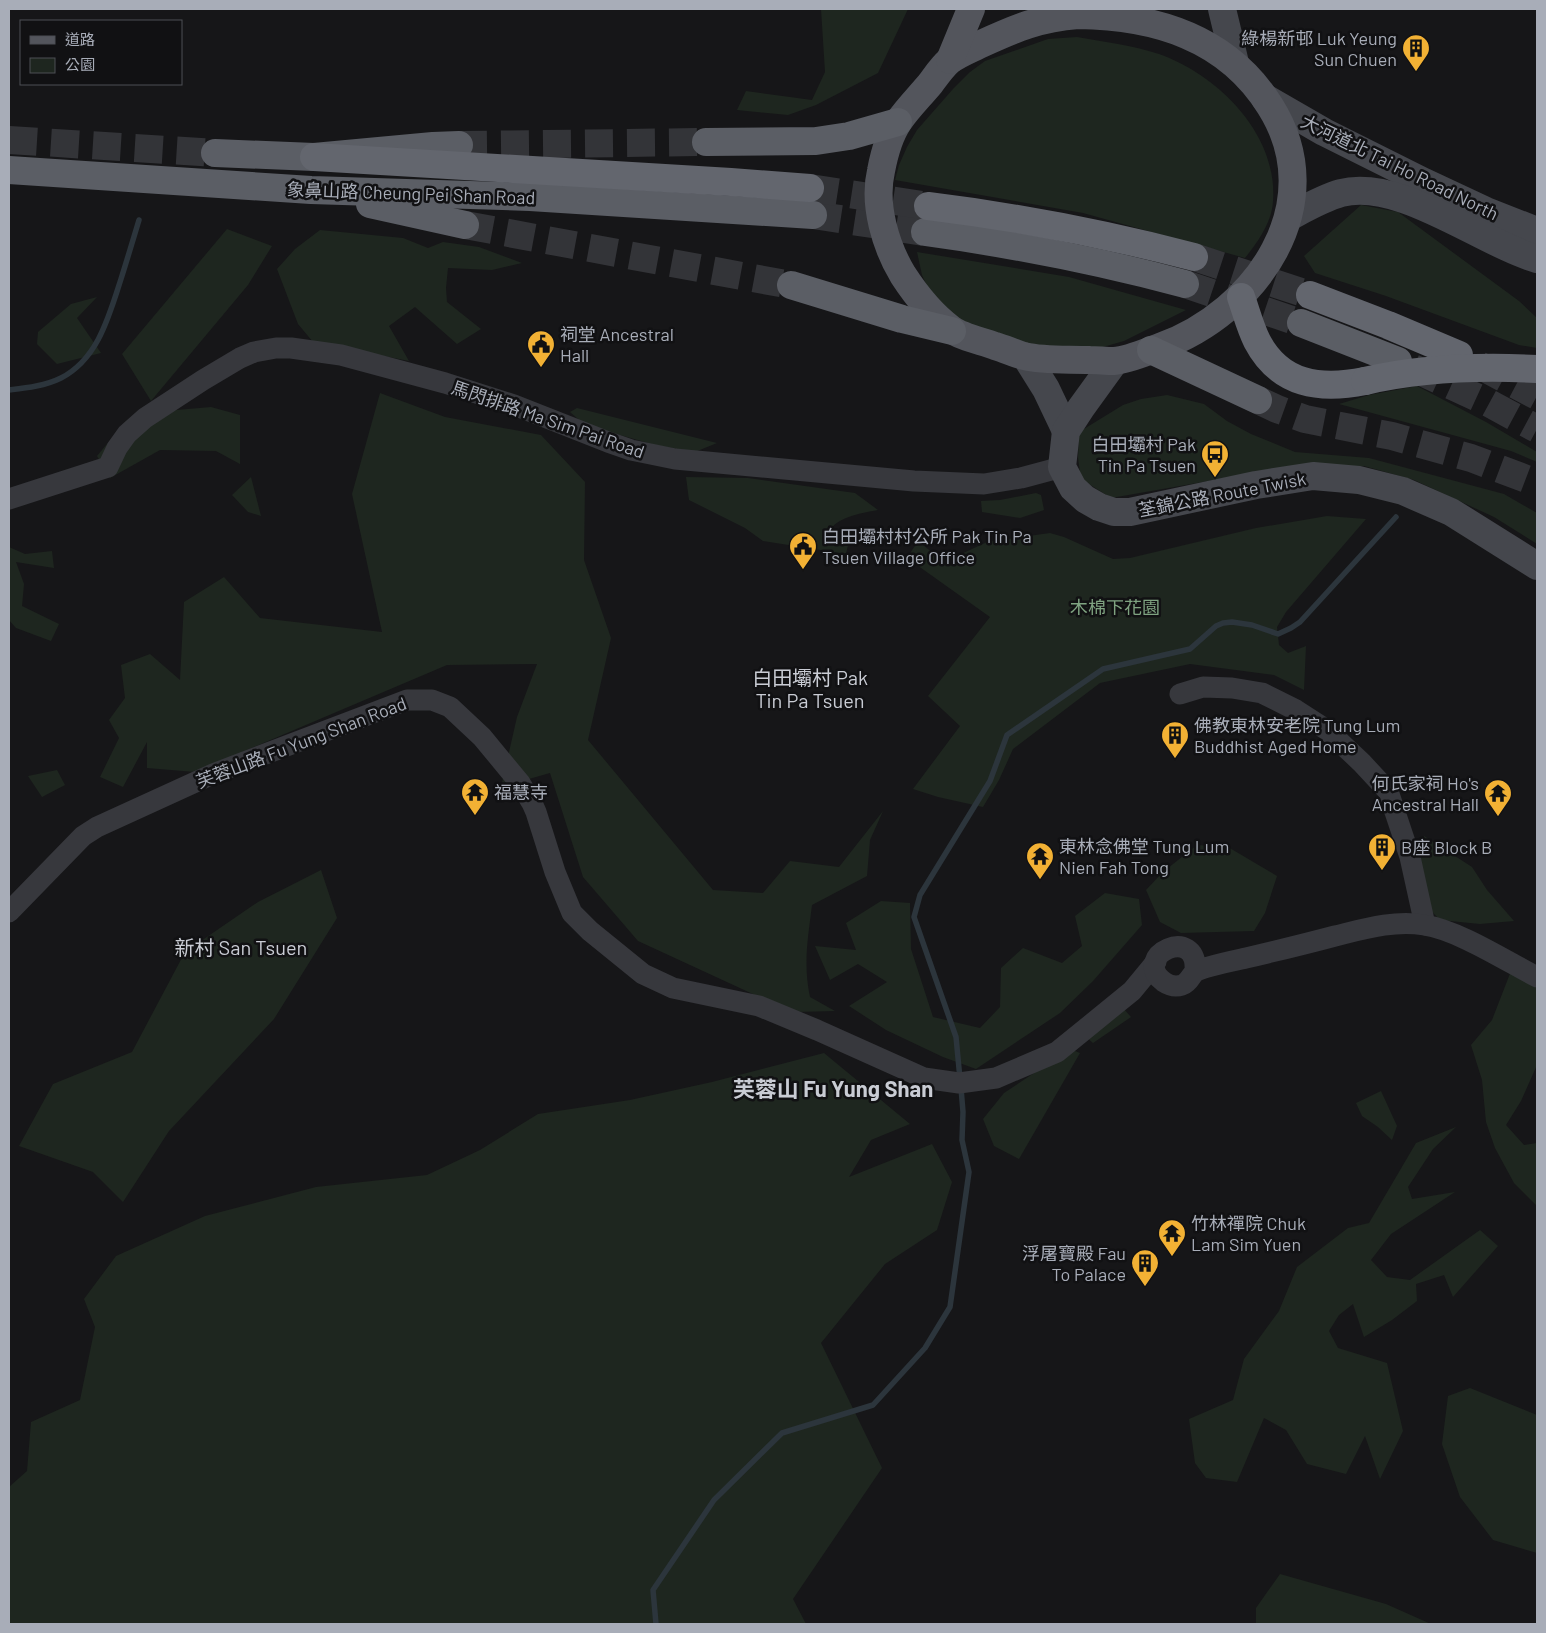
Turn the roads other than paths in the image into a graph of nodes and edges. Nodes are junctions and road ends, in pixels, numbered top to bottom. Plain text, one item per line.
1 (971, 9) edge
2 (1222, 9) edge
3 (1074, 12) edge
4 (1136, 14) edge
5 (950, 60) junction
6 (1235, 64) junction
7 (1265, 98) junction
8 (898, 122) junction
9 (706, 142) tunnel mouth
10 (459, 145) tunnel mouth
11 (215, 153) tunnel mouth
12 (314, 158) junction
13 (9, 170) edge
14 (810, 188) tunnel mouth
15 (310, 190) junction
16 (813, 215) tunnel mouth
17 (1289, 217) junction
18 (1482, 222) junction
19 (465, 225) tunnel mouth
20 (1537, 231) edge
21 (1194, 257) tunnel mouth
22 (1537, 259) edge
23 (1185, 284) tunnel mouth
24 (791, 285) tunnel mouth
25 (1310, 295) tunnel mouth
26 (1241, 297) junction
27 (1301, 323) tunnel mouth
28 (952, 330) junction
29 (1151, 350) junction
30 (1460, 355) tunnel mouth
31 (1026, 357) junction
32 (1116, 361) junction
33 (1398, 361) tunnel mouth
34 (1537, 369) edge
35 (1258, 400) tunnel mouth
36 (1066, 431) junction
37 (1062, 467) junction
38 (9, 499) edge
39 (1537, 566) edge
40 (1180, 694) dead end
41 (9, 912) edge
42 (1425, 925) junction
43 (1156, 962) junction
44 (1194, 966) junction
45 (1537, 977) edge
46 (1167, 984) junction
47 (1132, 991) junction

1 - 5 main road
2 - 6 main road
3 - 4 main road
3 - 5 main road
4 - 6 main road
5 - 8 main road
6 - 7 main road
7 - 17 main road
7 - 18 main road, 大河道北 Tai Ho Road North
8 - 9 highway
8 - 28 main road
10 - 12 highway
11 - 12 highway, 象鼻山路 Cheung Pei Shan Road
12 - 14 highway, 象鼻山路 Cheung Pei Shan Road
13 - 15 highway, 象鼻山路 Cheung Pei Shan Road
15 - 16 highway, 象鼻山路 Cheung Pei Shan Road
15 - 19 highway
17 - 18 main road, 大河道北 Tai Ho Road North
17 - 26 main road
18 - 20 main road, 大河道北 Tai Ho Road North
18 - 22 main road, 大河道北 Tai Ho Road North
21 - 23 highway
24 - 28 highway
25 - 30 highway
26 - 29 main road
26 - 34 highway, bridge
27 - 33 highway
28 - 31 main road
29 - 32 main road
29 - 35 highway
31 - 32 main road
31 - 36 main road
32 - 36 main road
36 - 37 main road
37 - 38 street, 馬閃排路 Ma Sim Pai Road
37 - 39 main road, 荃錦公路 Route Twisk
40 - 42 street
41 - 47 street, 芙蓉山路 Fu Yung Shan Road
42 - 44 street, 芙蓉山路 Fu Yung Shan Road
42 - 45 street, 芙蓉山路 Fu Yung Shan Road
43 - 44 street, 芙蓉山路 Fu Yung Shan Road
43 - 46 street
43 - 47 street, 芙蓉山路 Fu Yung Shan Road
44 - 46 street, 芙蓉山路 Fu Yung Shan Road
46 - 47 street, 芙蓉山路 Fu Yung Shan Road

